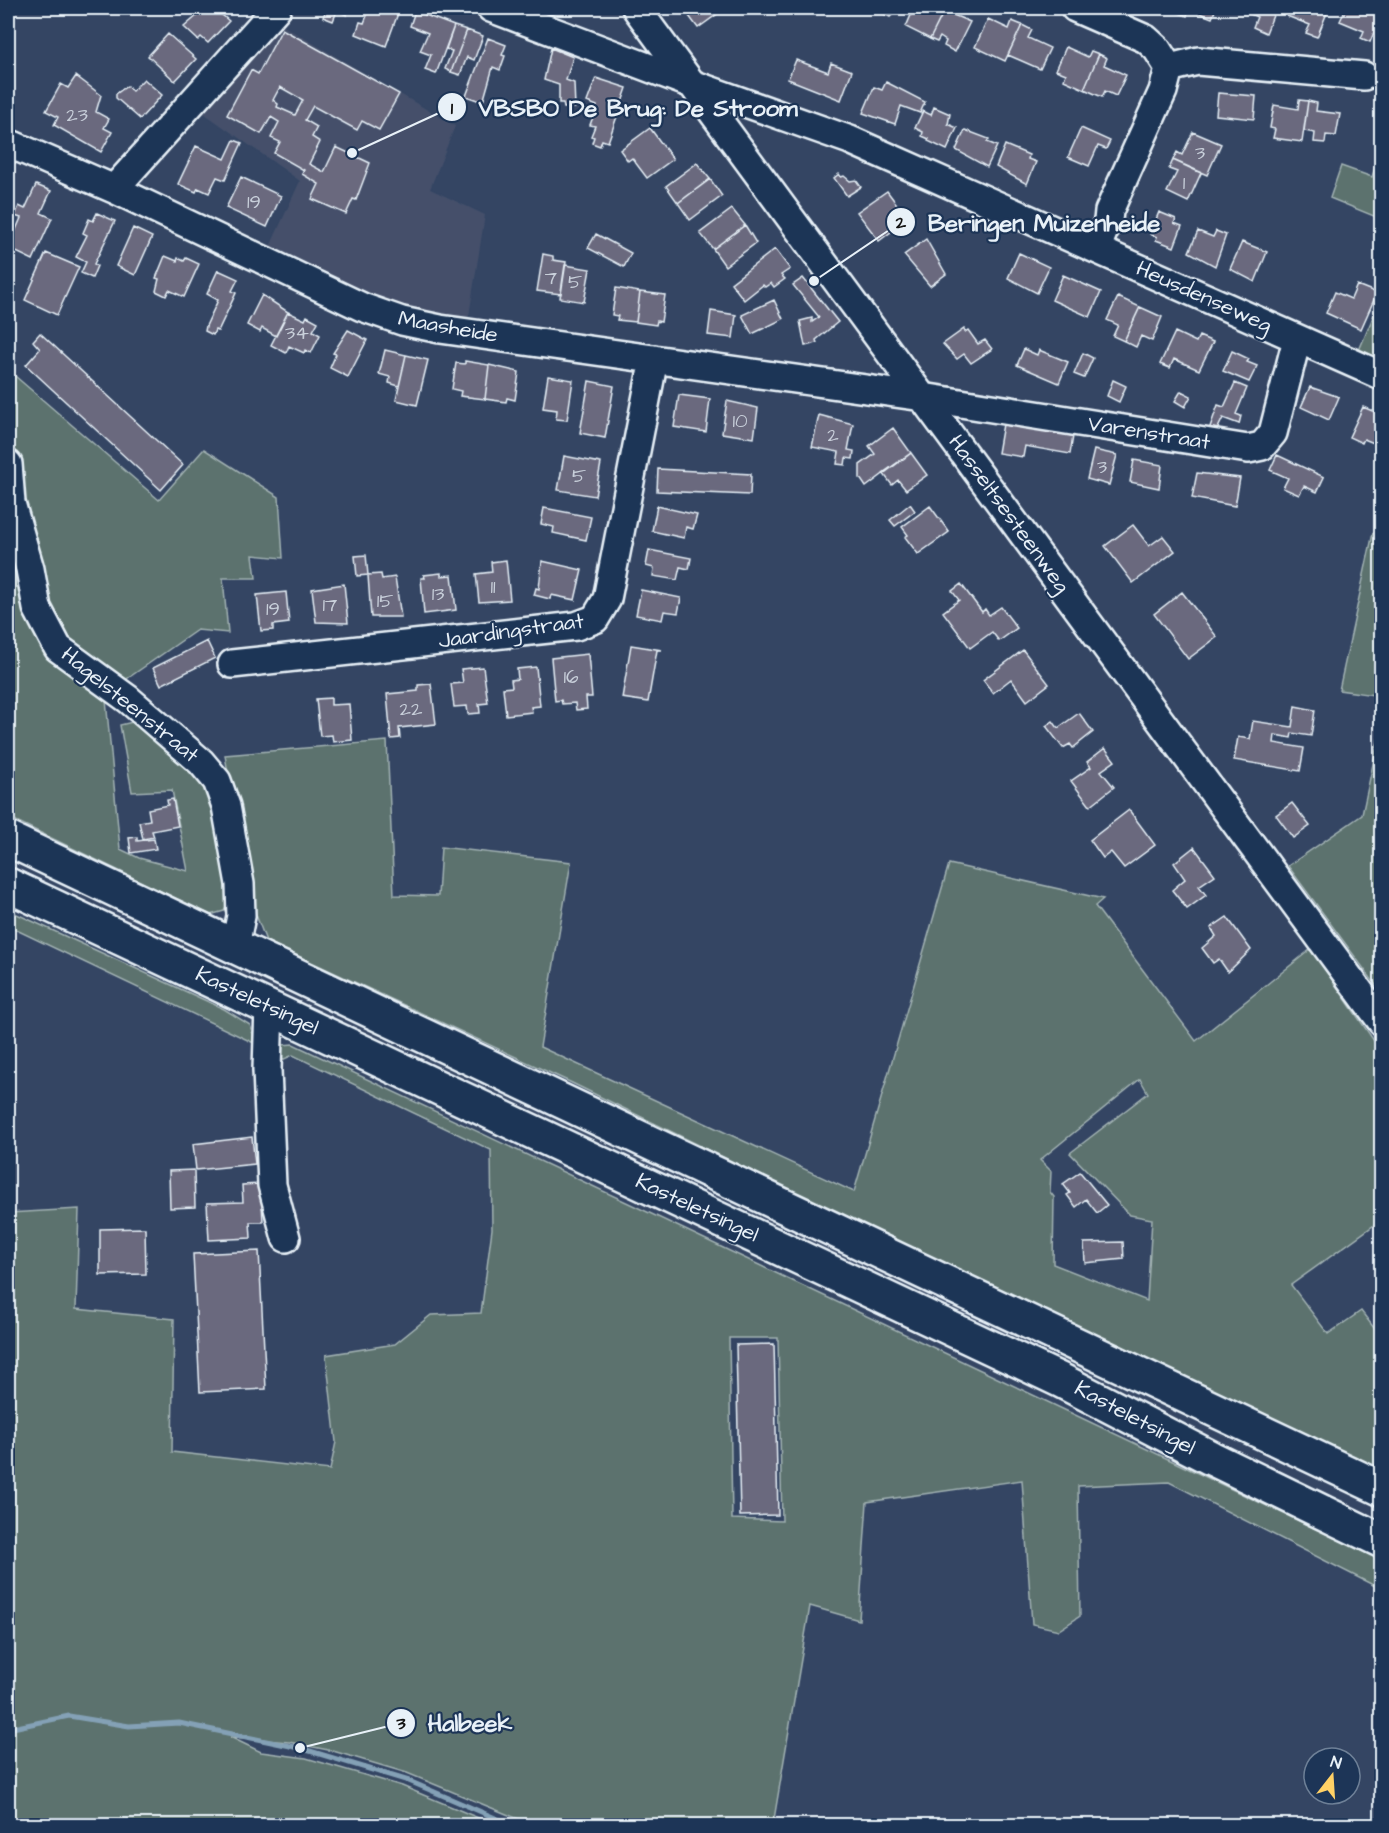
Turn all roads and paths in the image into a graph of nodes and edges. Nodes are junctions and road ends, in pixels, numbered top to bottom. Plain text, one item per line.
1 (277, 8) edge
2 (490, 8) edge
3 (636, 8) edge
4 (1075, 8) edge
5 (1169, 68) junction
6 (1364, 76) dead end
7 (692, 84) junction
8 (8, 143) edge
9 (114, 189) junction
10 (1096, 249) junction
11 (1297, 339) junction
12 (654, 359) junction
13 (1382, 376) edge
14 (923, 398) junction
15 (8, 464) edge
16 (232, 664) dead end
17 (8, 839) edge
18 (8, 885) edge
19 (235, 946) junction
20 (269, 1006) junction
21 (1382, 1022) edge
22 (286, 1238) dead end
23 (1382, 1489) edge
24 (1382, 1540) edge

1 - 9 street
2 - 7 street, Heusdenseweg
3 - 7 street, Hasseltsesteenweg
4 - 5 street
5 - 6 street
5 - 10 street
7 - 10 street, Heusdenseweg
7 - 14 street, Hasseltsesteenweg
8 - 9 street, Maasheide
9 - 12 street, Maasheide
10 - 11 street, Heusdenseweg
11 - 13 street, Heusdenseweg
11 - 14 street, Varenstraat
12 - 14 street, Maasheide
12 - 16 street, Jaardingstraat
14 - 21 street, Hasseltsesteenweg
15 - 19 street, Hagelsteenstraat
17 - 19 main road, Kasteletsingel
18 - 20 main road, Kasteletsingel
19 - 23 main road, Kasteletsingel
20 - 22 street
20 - 24 main road, Kasteletsingel

